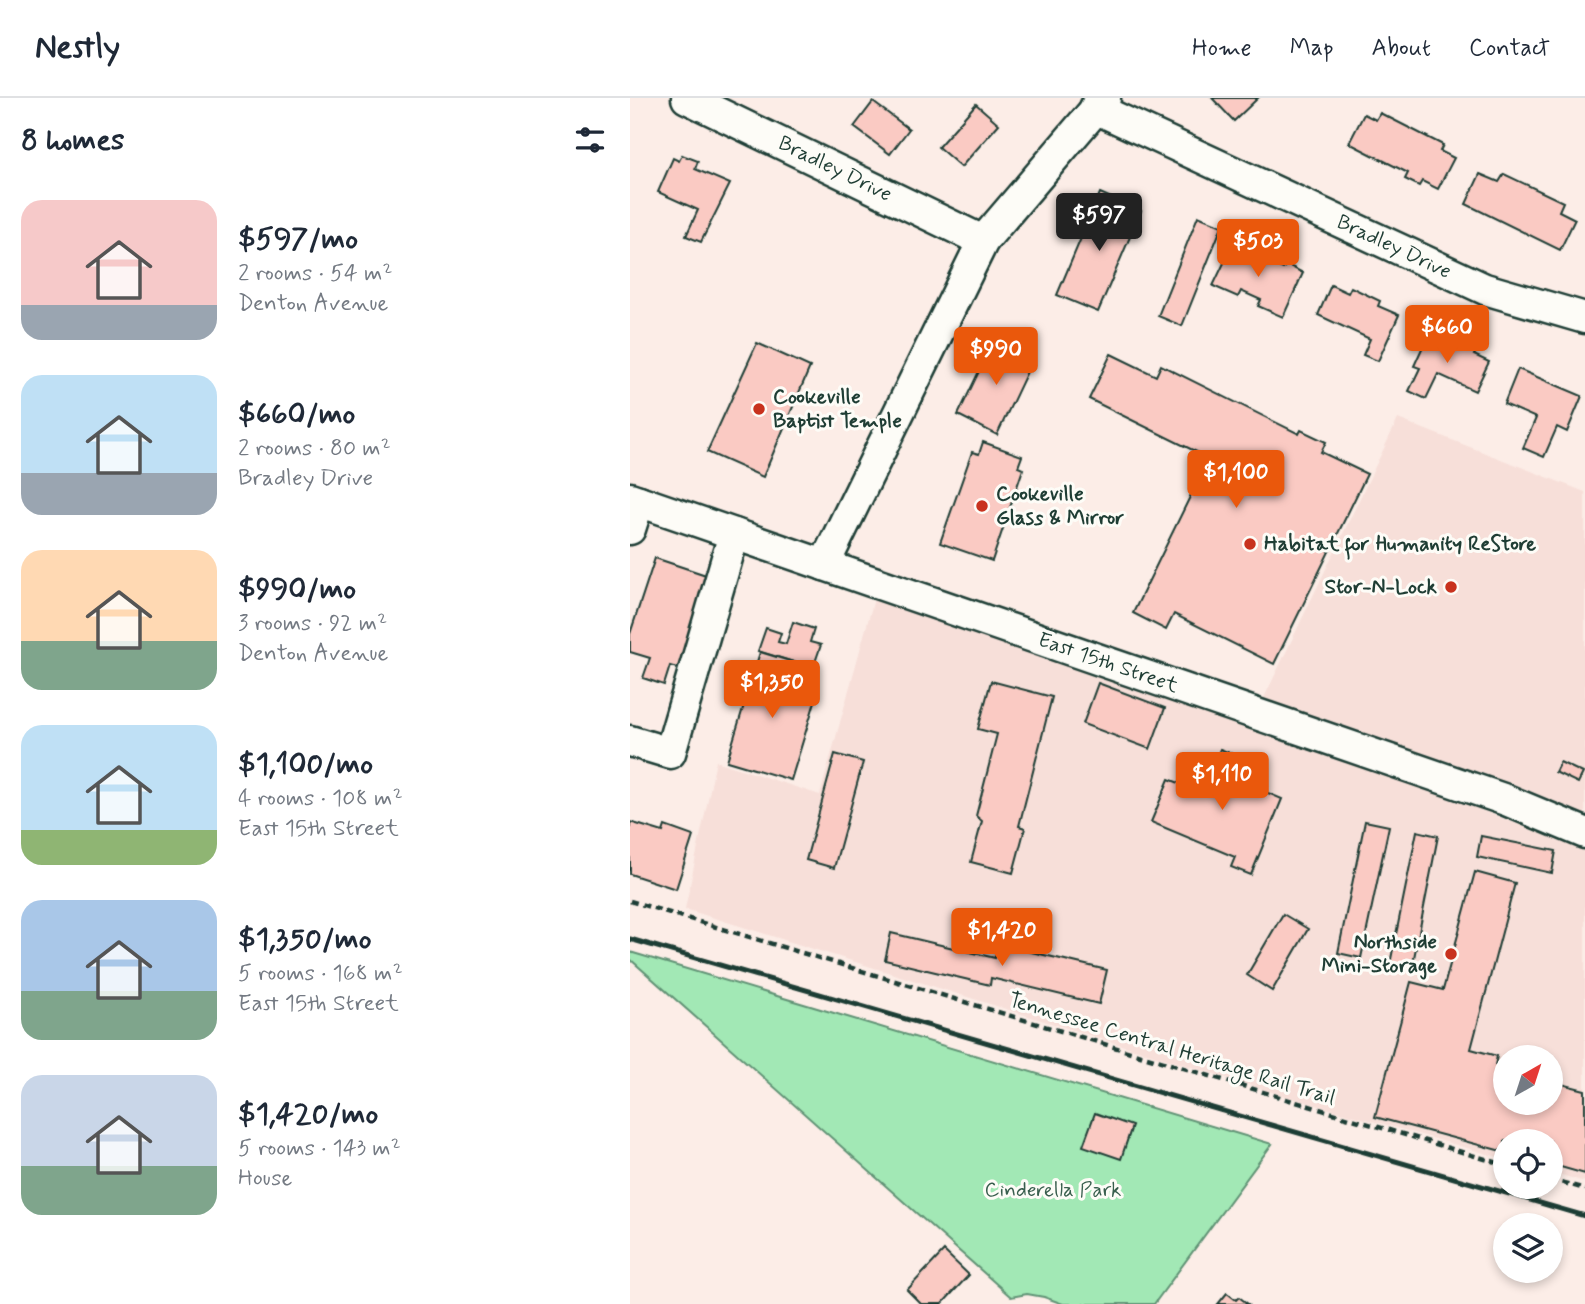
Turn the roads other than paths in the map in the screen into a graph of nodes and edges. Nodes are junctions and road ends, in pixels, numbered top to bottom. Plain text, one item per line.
1 (687, 98) edge
2 (1100, 103) edge
3 (983, 241) junction
4 (1585, 318) edge
5 (633, 509) edge
6 (734, 534) junction
7 (824, 565) junction
8 (630, 741) edge
9 (1585, 833) edge

1 - 3 street, Bradley Drive
2 - 3 street
2 - 4 street, Bradley Drive
3 - 7 street
5 - 6 street, East 15th Street
6 - 7 street, East 15th Street
6 - 8 street
7 - 9 street, East 15th Street

